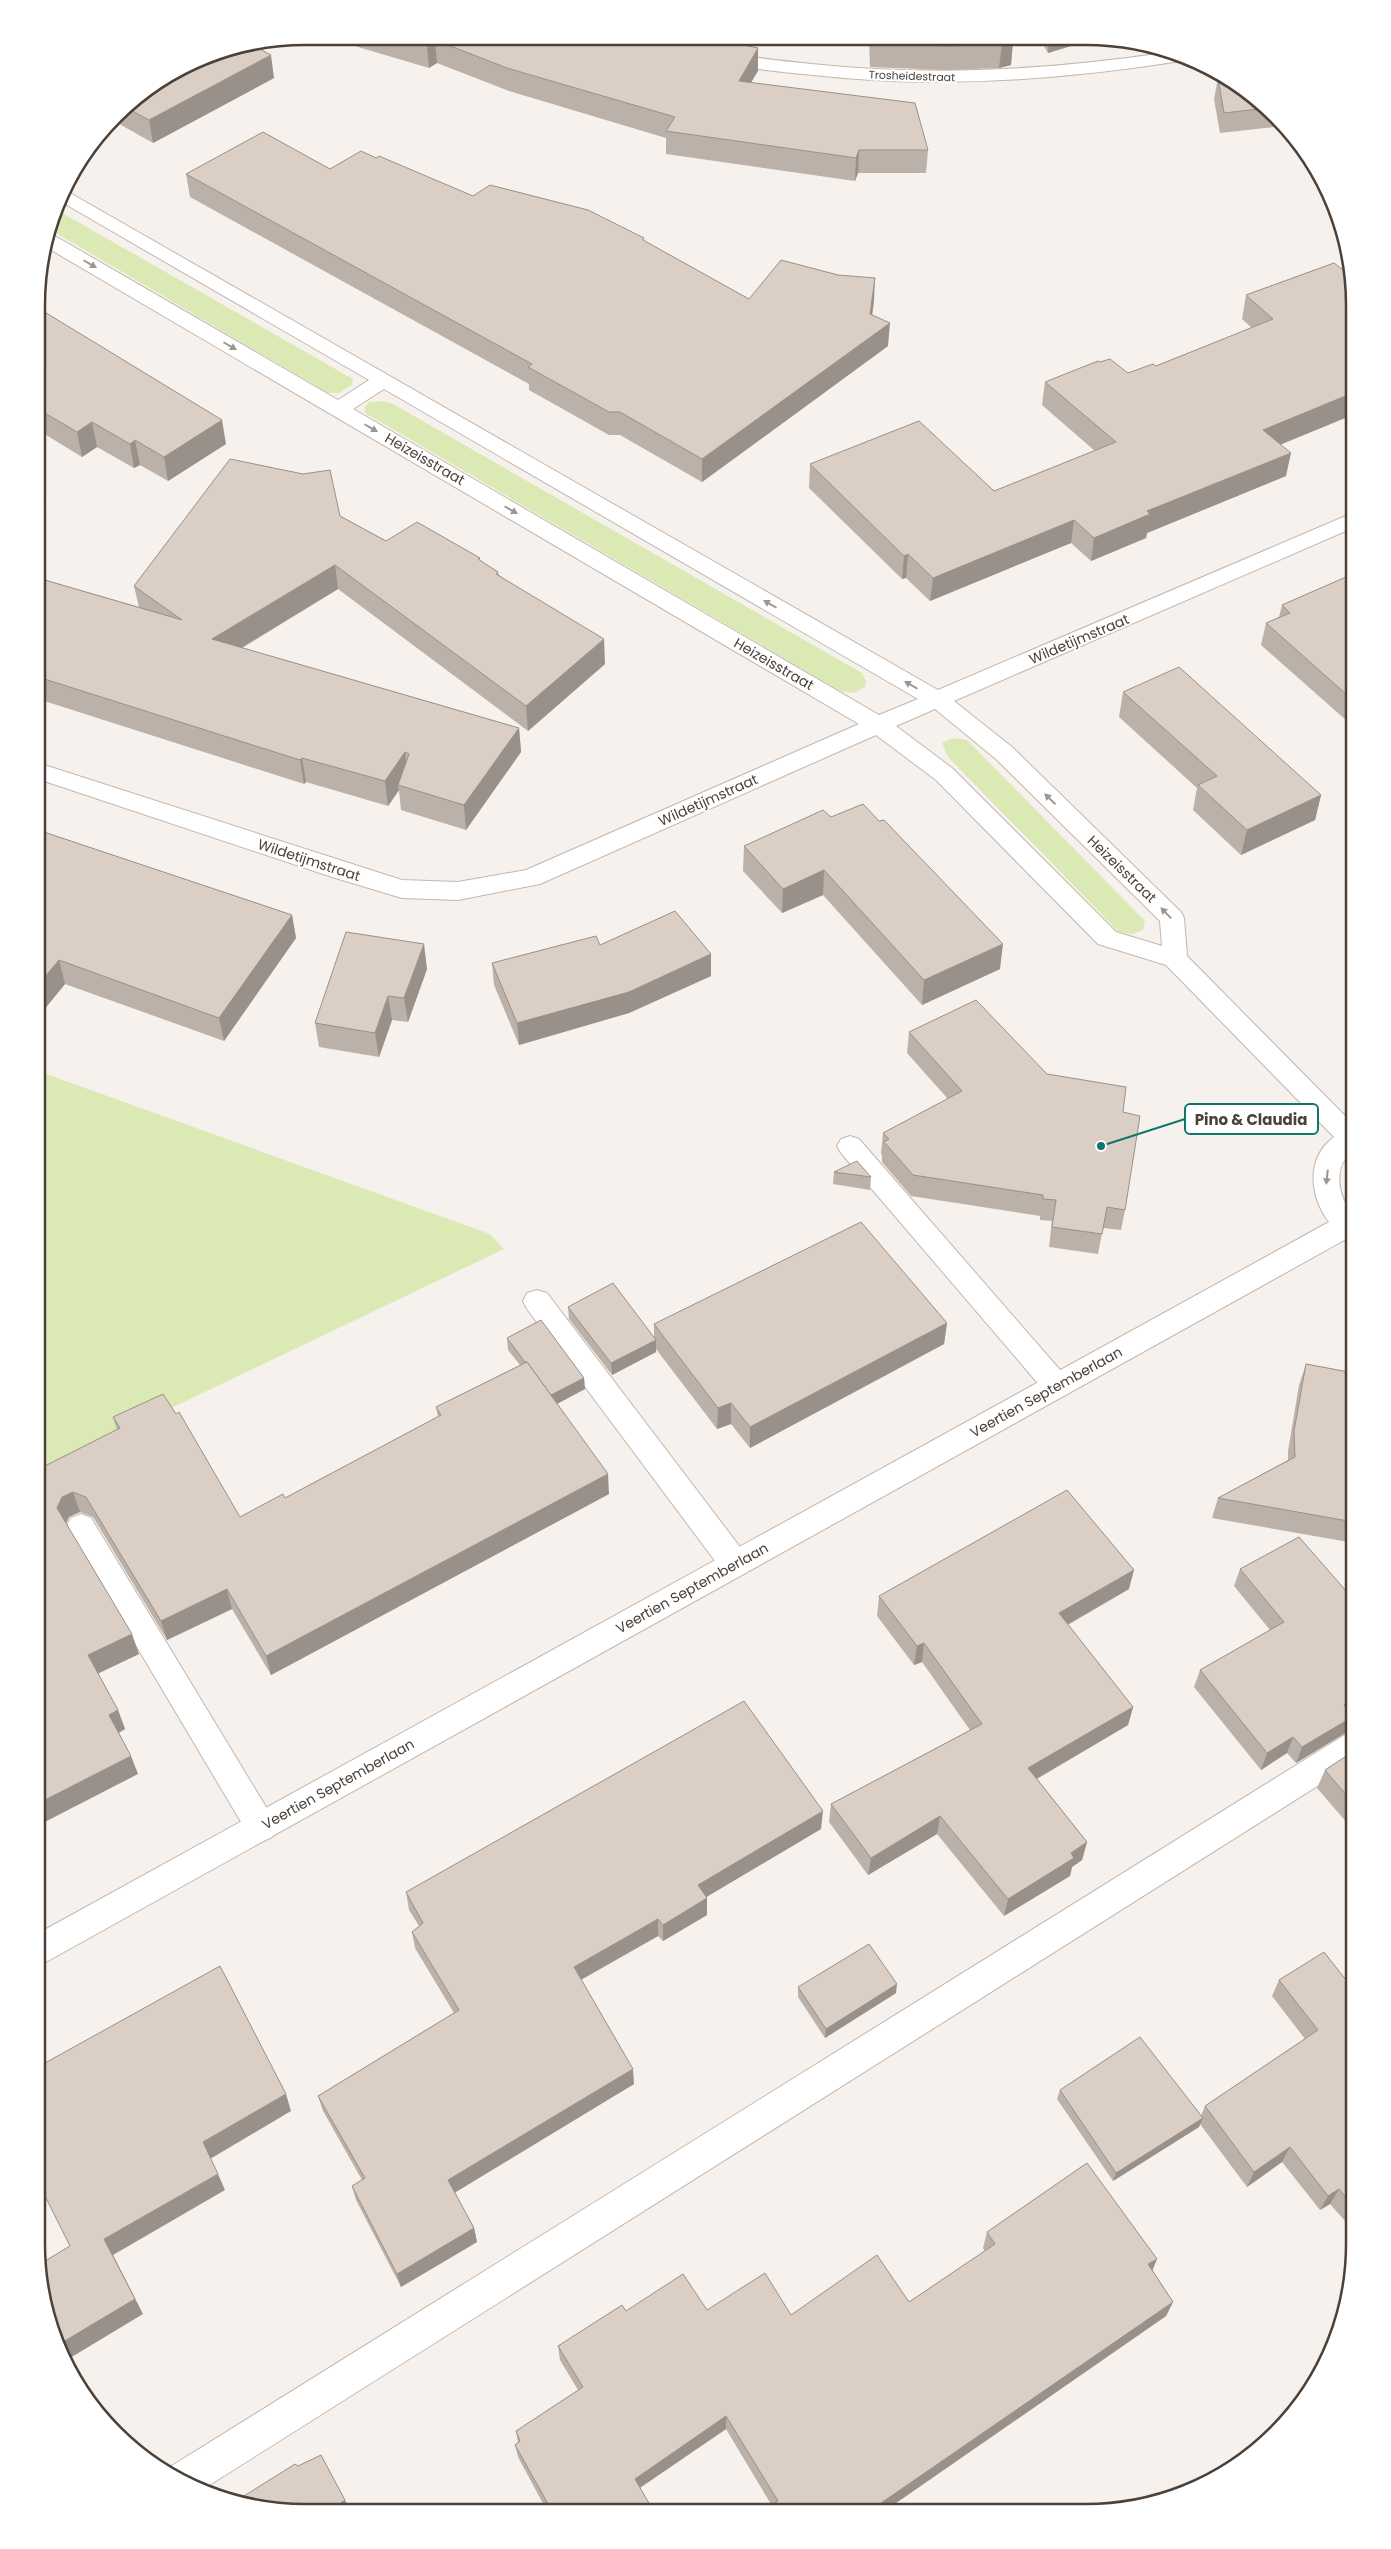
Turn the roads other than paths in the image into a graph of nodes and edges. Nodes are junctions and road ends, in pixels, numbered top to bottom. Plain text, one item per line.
1 (708, 54) edge
2 (1167, 58) edge
3 (69, 198) edge
4 (53, 243) edge
5 (383, 380) junction
6 (339, 409) junction
7 (1346, 523) edge
8 (938, 700) junction
9 (878, 725) junction
10 (45, 773) edge
11 (1174, 959) junction
12 (1346, 1131) edge
13 (1346, 1143) edge
14 (850, 1146) dead end
15 (1346, 1221) edge
16 (1346, 1230) edge
17 (537, 1301) dead end
18 (1057, 1386) junction
19 (81, 1527) dead end
20 (735, 1564) junction
21 (1346, 1751) edge
22 (261, 1827) junction
23 (45, 1947) edge
24 (189, 2476) edge

1 - 2 street, Trosheidestraat
3 - 5 street, Heizeisstraat
4 -> 6 street, Heizeisstraat
5 - 6 street
8 -> 5 street, Heizeisstraat
6 -> 9 street, Heizeisstraat
7 - 8 street, Wildetijmstraat
8 - 9 street, Wildetijmstraat
11 -> 8 street, Heizeisstraat
9 - 10 street, Wildetijmstraat
9 - 11 street, Heizeisstraat
11 - 12 street, Heizeisstraat
13 -> 15 street, Veertien Septemberlaan
14 - 18 street
16 - 18 street, Veertien Septemberlaan
17 - 20 street
18 - 20 street, Veertien Septemberlaan
19 - 22 street
20 - 22 street, Veertien Septemberlaan
21 - 24 street
22 - 23 street, Veertien Septemberlaan

